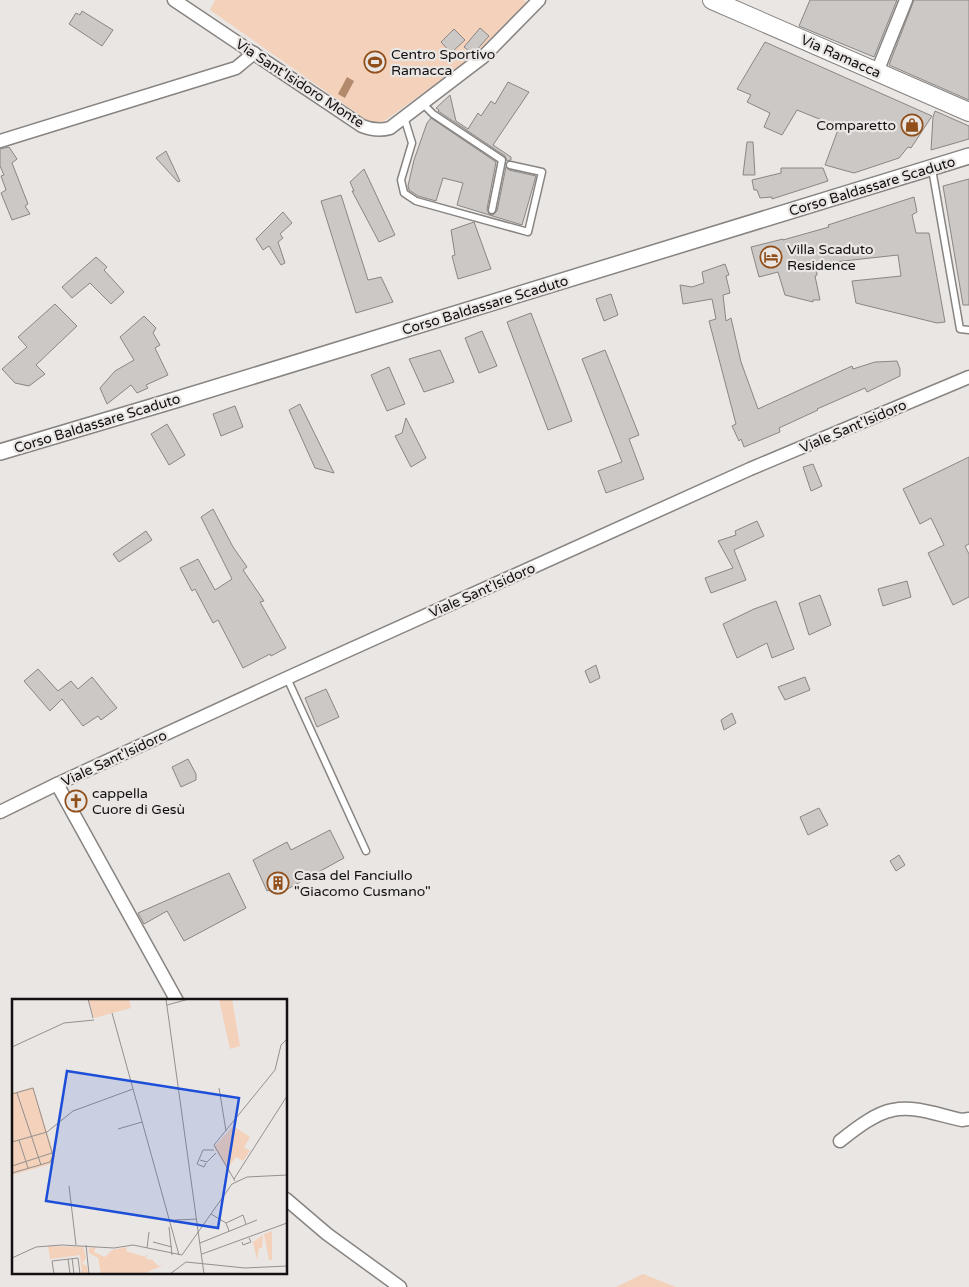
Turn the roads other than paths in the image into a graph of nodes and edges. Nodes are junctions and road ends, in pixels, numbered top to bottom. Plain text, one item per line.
1 (174, 0) edge
2 (539, 0) edge
3 (712, 0) edge
4 (906, 0) edge
5 (254, 53) junction
6 (877, 72) junction
7 (422, 104) junction
8 (969, 112) edge
9 (404, 117) junction
10 (0, 141) edge
11 (969, 156) edge
12 (512, 167) dead end
13 (932, 168) junction
14 (492, 210) dead end
15 (969, 330) edge
16 (969, 377) edge
17 (0, 452) edge
18 (287, 678) junction
19 (57, 784) junction
20 (0, 812) edge
21 (366, 850) dead end
22 (176, 999) edge
23 (969, 1119) edge
24 (840, 1141) dead end
25 (288, 1201) edge
26 (400, 1287) edge

1 - 5 street, Via Sant'Isidoro Monte
2 - 7 street, Via Sant'Isidoro Monte
3 - 6 main road, Via Ramacca
4 - 6 street
5 - 9 street, Via Sant'Isidoro Monte
5 - 10 street
6 - 8 main road, Via Ramacca
7 - 9 street, Via Sant'Isidoro Monte
7 - 14 lane
9 - 12 lane
11 - 13 street, Corso Baldassare Scaduto
13 - 15 lane
13 - 17 street, Corso Baldassare Scaduto
16 - 18 street, Viale Sant'Isidoro
18 - 19 street, Viale Sant'Isidoro
18 - 21 lane
19 - 20 street, Viale Sant'Isidoro
19 - 22 street
23 - 24 street
25 - 26 street

